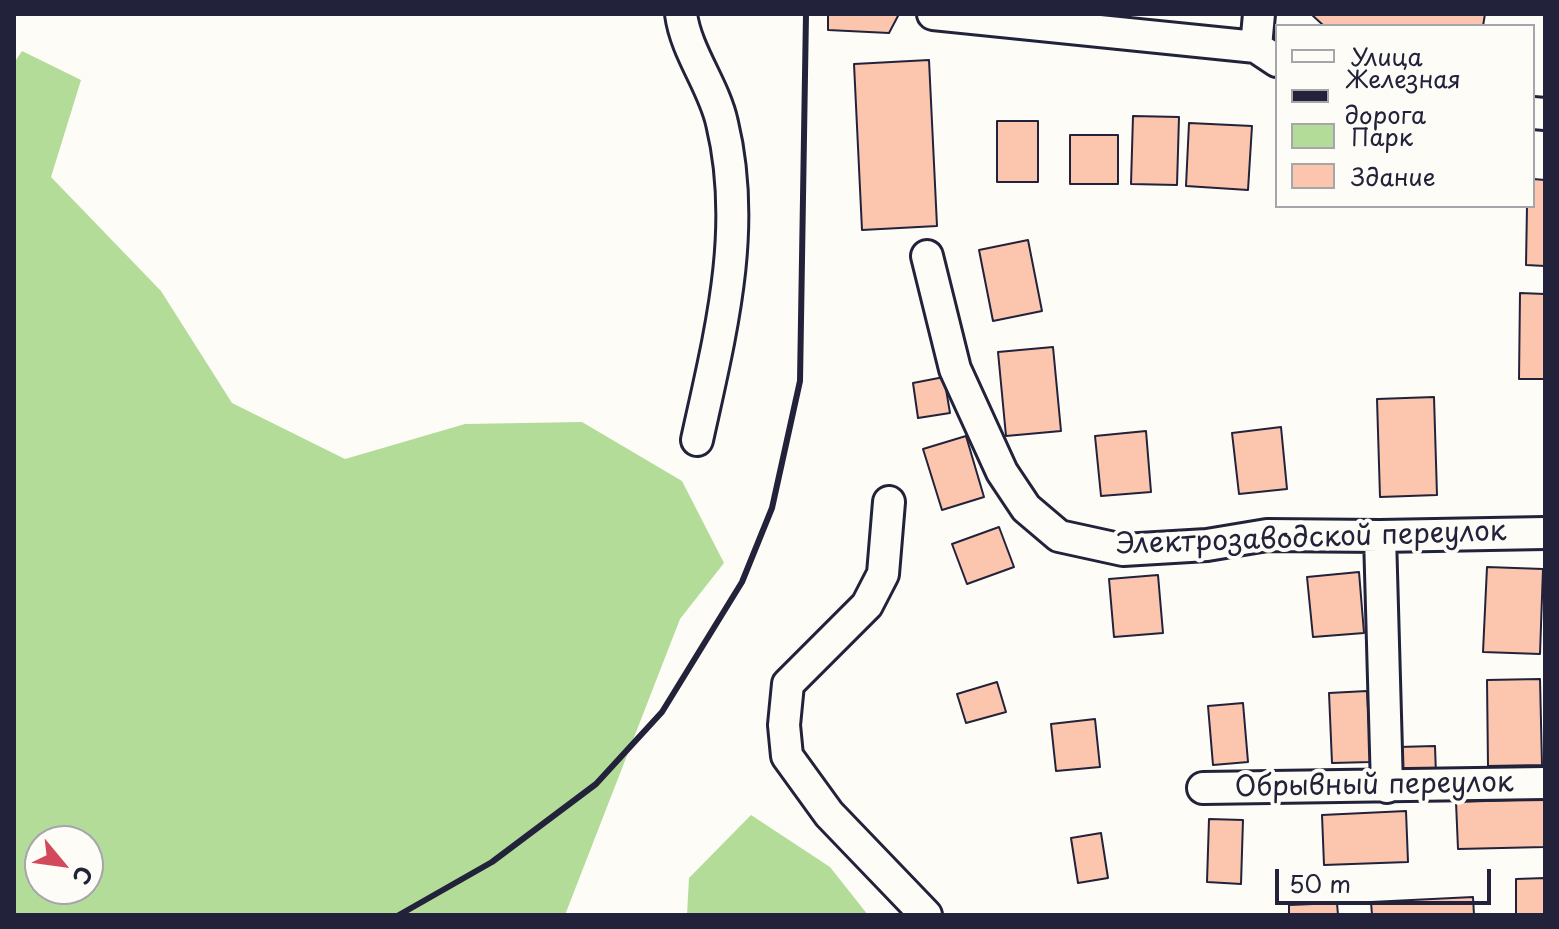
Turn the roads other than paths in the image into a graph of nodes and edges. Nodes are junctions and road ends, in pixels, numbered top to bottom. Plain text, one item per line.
1 (681, 14) edge
2 (933, 14) edge
3 (1259, 14) edge
4 (1267, 54) edge
5 (927, 256) dead end
6 (697, 440) dead end
7 (889, 502) dead end
8 (1545, 533) edge
9 (1380, 536) junction
10 (1545, 783) edge
11 (1387, 787) junction
12 (1203, 788) dead end
13 (926, 915) edge

1 - 6 street
2 - 4 street
3 - 4 street
5 - 9 street, Электрозаводской переулок
7 - 13 street
8 - 9 street, Электрозаводской переулок
9 - 11 street
10 - 11 street, Обрывный переулок
11 - 12 street, Обрывный переулок

